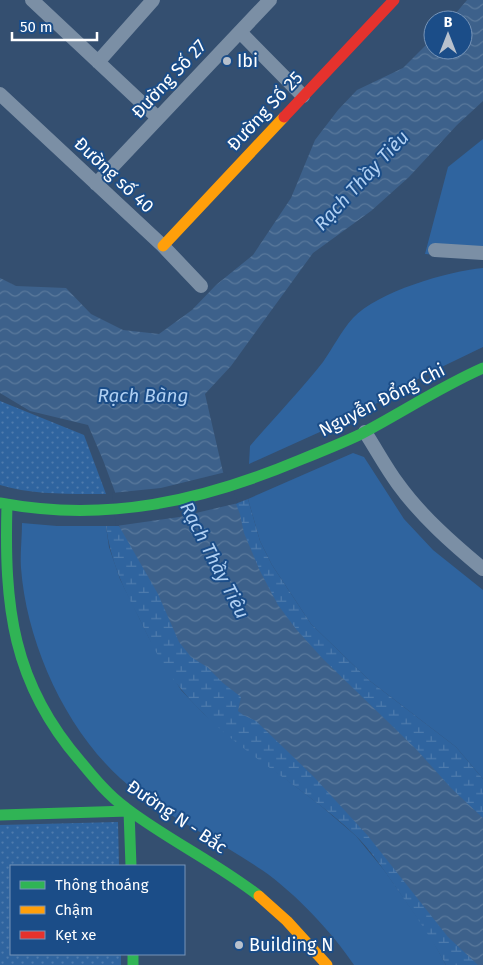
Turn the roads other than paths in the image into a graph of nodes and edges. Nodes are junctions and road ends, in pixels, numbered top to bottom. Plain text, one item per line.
1 (32, 0) edge
2 (153, 0) edge
3 (270, 0) edge
4 (394, 0) edge
5 (240, 32) junction
6 (98, 62) junction
7 (0, 94) edge
8 (303, 96) junction
9 (158, 118) junction
10 (96, 184) junction
11 (162, 246) junction
12 (434, 250) dead end
13 (483, 253) edge
14 (201, 286) dead end
15 (483, 368) edge
16 (366, 432) junction
17 (3, 503) edge
18 (483, 569) edge
19 (129, 811) junction
20 (0, 815) edge
21 (130, 865) edge
22 (327, 965) edge

1 - 6 street
2 - 6 street
3 - 5 street, Đường Số 27
4 - 8 street, Đường Số 25
5 - 8 street
5 - 9 street, Đường Số 27
6 - 9 street
7 - 10 street, Đường số 40
8 - 11 street, Đường Số 25
9 - 10 street, Đường Số 27
10 - 11 street, Đường số 40
11 - 14 street, Đường số 40
12 - 13 street
15 - 16 street, Nguyễn Đổng Chi
16 - 17 street, Nguyễn Đổng Chi
16 - 18 street
17 - 19 street, Đường N - Bắc
19 - 20 street
19 - 21 street
19 - 22 street, Đường N - Bắc

